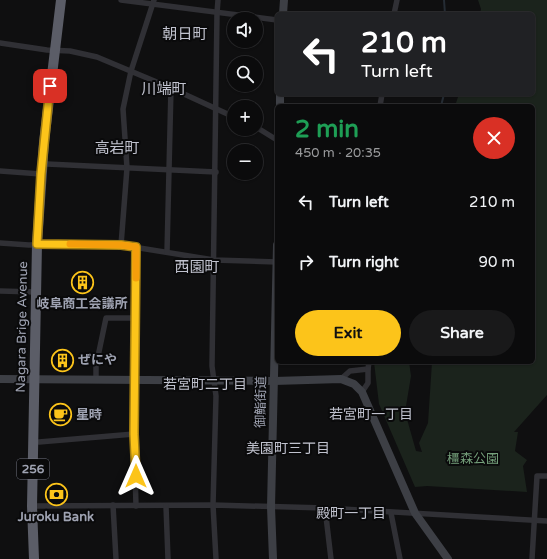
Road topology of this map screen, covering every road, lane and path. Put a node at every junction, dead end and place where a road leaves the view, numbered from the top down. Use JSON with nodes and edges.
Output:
{"nodes":[{"id":1,"x":61,"y":0,"type":"edge"},
{"id":2,"x":66,"y":0,"type":"edge"},
{"id":3,"x":121,"y":0,"type":"edge"},
{"id":4,"x":218,"y":0,"type":"edge"},
{"id":5,"x":284,"y":0,"type":"edge"},
{"id":6,"x":396,"y":0,"type":"edge"},
{"id":7,"x":153,"y":2,"type":"edge"},
{"id":8,"x":283,"y":12,"type":"edge"},
{"id":9,"x":394,"y":12,"type":"edge"},
{"id":10,"x":217,"y":13,"type":"junction"},
{"id":11,"x":275,"y":20,"type":"edge"},
{"id":12,"x":0,"y":43,"type":"edge"},
{"id":13,"x":57,"y":51,"type":"junction"},
{"id":14,"x":132,"y":71,"type":"junction"},
{"id":15,"x":171,"y":88,"type":"junction"},
{"id":16,"x":215,"y":109,"type":"junction"},
{"id":17,"x":227,"y":113,"type":"edge"},
{"id":18,"x":263,"y":131,"type":"edge"},
{"id":19,"x":275,"y":139,"type":"edge"},
{"id":20,"x":47,"y":164,"type":"junction"},
{"id":21,"x":127,"y":168,"type":"junction"},
{"id":22,"x":170,"y":170,"type":"junction"},
{"id":23,"x":0,"y":171,"type":"edge"},
{"id":24,"x":216,"y":172,"type":"junction"},
{"id":25,"x":41,"y":174,"type":"junction"},
{"id":26,"x":0,"y":243,"type":"edge"},
{"id":27,"x":40,"y":244,"type":"junction"},
{"id":28,"x":121,"y":245,"type":"junction"},
{"id":29,"x":136,"y":247,"type":"junction"},
{"id":30,"x":167,"y":252,"type":"junction"},
{"id":31,"x":214,"y":260,"type":"junction"},
{"id":32,"x":275,"y":262,"type":"edge"},
{"id":33,"x":0,"y":291,"type":"edge"},
{"id":34,"x":36,"y":292,"type":"junction"},
{"id":35,"x":136,"y":318,"type":"junction"},
{"id":36,"x":275,"y":341,"type":"edge"},
{"id":37,"x":369,"y":364,"type":"edge"},
{"id":38,"x":368,"y":368,"type":"junction"},
{"id":39,"x":0,"y":379,"type":"edge"},
{"id":40,"x":341,"y":379,"type":"junction"},
{"id":41,"x":37,"y":380,"type":"junction"},
{"id":42,"x":96,"y":380,"type":"junction"},
{"id":43,"x":136,"y":380,"type":"junction"},
{"id":44,"x":214,"y":380,"type":"junction"},
{"id":45,"x":274,"y":381,"type":"junction"},
{"id":46,"x":362,"y":392,"type":"junction"},
{"id":47,"x":134,"y":434,"type":"junction"},
{"id":48,"x":39,"y":442,"type":"junction"},
{"id":49,"x":547,"y":476,"type":"edge"},
{"id":50,"x":113,"y":505,"type":"junction"},
{"id":51,"x":213,"y":505,"type":"junction"},
{"id":52,"x":35,"y":506,"type":"junction"},
{"id":53,"x":136,"y":506,"type":"junction"},
{"id":54,"x":166,"y":506,"type":"junction"},
{"id":55,"x":271,"y":507,"type":"junction"},
{"id":56,"x":325,"y":508,"type":"junction"},
{"id":57,"x":391,"y":512,"type":"junction"},
{"id":58,"x":414,"y":513,"type":"junction"},
{"id":59,"x":535,"y":520,"type":"junction"},
{"id":60,"x":547,"y":520,"type":"edge"},
{"id":61,"x":34,"y":559,"type":"edge"},
{"id":62,"x":40,"y":559,"type":"edge"},
{"id":63,"x":116,"y":559,"type":"edge"},
{"id":64,"x":168,"y":559,"type":"edge"},
{"id":65,"x":216,"y":559,"type":"edge"},
{"id":66,"x":273,"y":559,"type":"edge"},
{"id":67,"x":331,"y":559,"type":"edge"},
{"id":68,"x":400,"y":559,"type":"edge"},
{"id":69,"x":448,"y":559,"type":"edge"},
{"id":70,"x":532,"y":559,"type":"edge"}],
"edges":[{"from":1,"to":13,"type":"highway","name":"Nagara Brige Avenue","number":"256"},
{"from":2,"to":13,"type":"highway","name":"Nagara Brige Avenue","number":"256"},
{"from":3,"to":7,"type":"street"},
{"from":4,"to":10,"type":"street"},
{"from":5,"to":8,"type":"street"},
{"from":6,"to":9,"type":"street"},
{"from":7,"to":10,"type":"street"},
{"from":7,"to":14,"type":"street"},
{"from":10,"to":11,"type":"street"},
{"from":10,"to":16,"type":"street"},
{"from":12,"to":13,"type":"street"},
{"from":13,"to":14,"type":"street"},
{"from":13,"to":20,"type":"highway","name":"Nagara Brige Avenue","number":"256"},
{"from":13,"to":25,"type":"highway","name":"Nagara Brige Avenue","number":"256"},
{"from":14,"to":15,"type":"street"},
{"from":14,"to":21,"type":"street"},
{"from":15,"to":16,"type":"street"},
{"from":15,"to":22,"type":"street"},
{"from":16,"to":17,"type":"street"},
{"from":16,"to":24,"type":"street"},
{"from":18,"to":19,"type":"street"},
{"from":20,"to":21,"type":"street"},
{"from":20,"to":27,"type":"highway","name":"Nagara Brige Avenue","number":"256"},
{"from":21,"to":22,"type":"street"},
{"from":21,"to":28,"type":"street"},
{"from":22,"to":24,"type":"street"},
{"from":22,"to":30,"type":"street"},
{"from":23,"to":25,"type":"street"},
{"from":24,"to":31,"type":"street"},
{"from":25,"to":27,"type":"highway","name":"Nagara Brige Avenue","number":"256"},
{"from":26,"to":27,"type":"street"},
{"from":27,"to":28,"type":"street"},
{"from":27,"to":34,"type":"highway","name":"Nagara Brige Avenue","number":"256"},
{"from":27,"to":41,"type":"highway","name":"Nagara Brige Avenue","number":"256"},
{"from":28,"to":29,"type":"street"},
{"from":29,"to":30,"type":"street"},
{"from":29,"to":35,"type":"street"},
{"from":30,"to":31,"type":"street"},
{"from":31,"to":32,"type":"street"},
{"from":31,"to":44,"type":"street"},
{"from":33,"to":34,"type":"street"},
{"from":34,"to":41,"type":"highway","name":"Nagara Brige Avenue","number":"256"},
{"from":35,"to":42,"type":"street"},
{"from":35,"to":43,"type":"street"},
{"from":36,"to":45,"type":"street","name":"御鮨街道"},
{"from":37,"to":38,"type":"street"},
{"from":38,"to":40,"type":"street"},
{"from":38,"to":46,"type":"street"},
{"from":39,"to":41,"type":"street"},
{"from":40,"to":45,"type":"street"},
{"from":40,"to":46,"type":"street"},
{"from":41,"to":42,"type":"street"},
{"from":41,"to":48,"type":"highway","name":"Nagara Brige Avenue","number":"256"},
{"from":41,"to":52,"type":"highway","name":"Nagara Brige Avenue","number":"256"},
{"from":42,"to":43,"type":"street"},
{"from":43,"to":44,"type":"street"},
{"from":43,"to":47,"type":"street"},
{"from":44,"to":45,"type":"street"},
{"from":44,"to":51,"type":"street"},
{"from":45,"to":55,"type":"street","name":"御鮨街道"},
{"from":46,"to":58,"type":"street"},
{"from":47,"to":48,"type":"street"},
{"from":47,"to":53,"type":"street"},
{"from":48,"to":52,"type":"highway","name":"Nagara Brige Avenue","number":"256"},
{"from":49,"to":59,"type":"street"},
{"from":50,"to":52,"type":"street"},
{"from":50,"to":53,"type":"street"},
{"from":50,"to":63,"type":"street"},
{"from":51,"to":54,"type":"street"},
{"from":51,"to":55,"type":"street"},
{"from":51,"to":65,"type":"street"},
{"from":52,"to":61,"type":"highway","name":"Nagara Brige Avenue","number":"256"},
{"from":52,"to":62,"type":"highway","name":"Nagara Brige Avenue","number":"256"},
{"from":53,"to":54,"type":"street"},
{"from":54,"to":64,"type":"street"},
{"from":55,"to":56,"type":"street"},
{"from":55,"to":66,"type":"street","name":"御鮨街道"},
{"from":56,"to":57,"type":"street"},
{"from":56,"to":67,"type":"street"},
{"from":57,"to":58,"type":"street"},
{"from":57,"to":68,"type":"street"},
{"from":58,"to":59,"type":"street"},
{"from":58,"to":69,"type":"street"},
{"from":59,"to":60,"type":"street"},
{"from":59,"to":70,"type":"street"}]}
